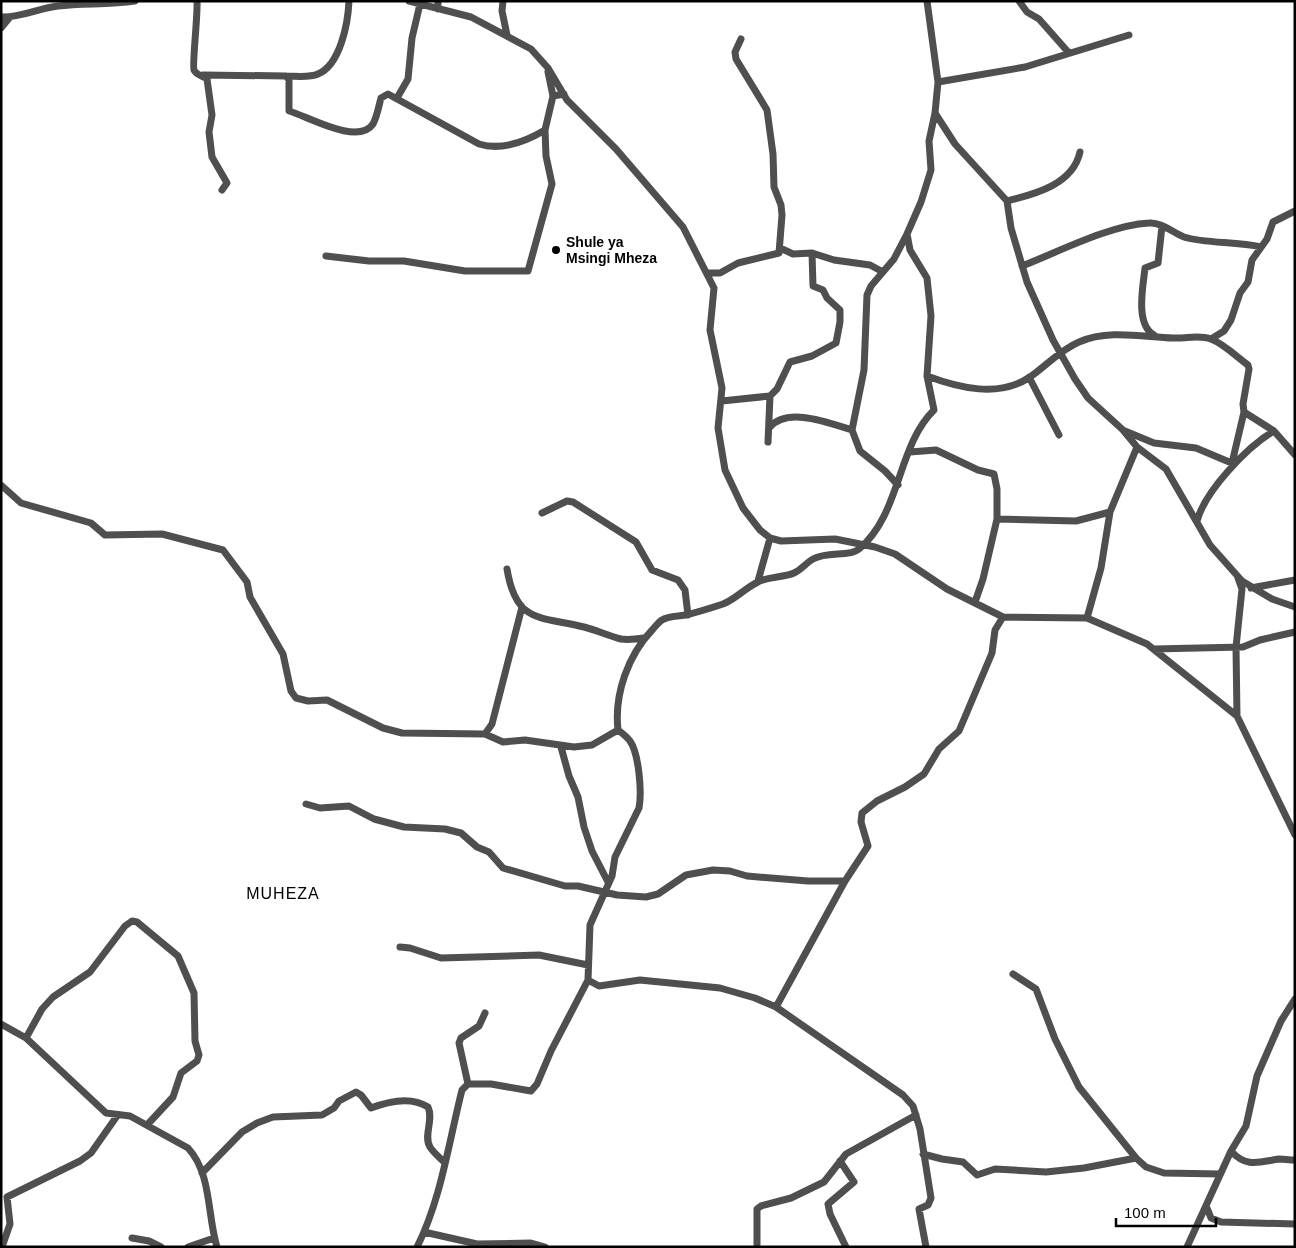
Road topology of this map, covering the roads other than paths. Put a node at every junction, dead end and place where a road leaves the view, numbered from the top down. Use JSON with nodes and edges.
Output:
{"nodes":[{"id":1,"x":135,"y":1,"type":"edge"},
{"id":2,"x":197,"y":1,"type":"edge"},
{"id":3,"x":349,"y":1,"type":"edge"},
{"id":4,"x":409,"y":1,"type":"edge"},
{"id":5,"x":503,"y":1,"type":"edge"},
{"id":6,"x":927,"y":1,"type":"edge"},
{"id":7,"x":1018,"y":1,"type":"edge"},
{"id":8,"x":420,"y":4,"type":"junction"},
{"id":9,"x":438,"y":5,"type":"edge"},
{"id":10,"x":1,"y":17,"type":"edge"},
{"id":11,"x":10,"y":17,"type":"junction"},
{"id":12,"x":1,"y":28,"type":"edge"},
{"id":13,"x":1129,"y":34,"type":"dead end"},
{"id":14,"x":507,"y":35,"type":"junction"},
{"id":15,"x":740,"y":39,"type":"dead end"},
{"id":16,"x":1069,"y":53,"type":"junction"},
{"id":17,"x":548,"y":68,"type":"junction"},
{"id":18,"x":203,"y":75,"type":"junction"},
{"id":19,"x":286,"y":76,"type":"junction"},
{"id":20,"x":938,"y":82,"type":"junction"},
{"id":21,"x":564,"y":94,"type":"junction"},
{"id":22,"x":553,"y":96,"type":"junction"},
{"id":23,"x":397,"y":98,"type":"junction"},
{"id":24,"x":935,"y":113,"type":"junction"},
{"id":25,"x":545,"y":130,"type":"junction"},
{"id":26,"x":1080,"y":152,"type":"dead end"},
{"id":27,"x":222,"y":190,"type":"dead end"},
{"id":28,"x":1007,"y":202,"type":"junction"},
{"id":29,"x":1295,"y":212,"type":"edge"},
{"id":30,"x":1162,"y":226,"type":"junction"},
{"id":31,"x":907,"y":234,"type":"junction"},
{"id":32,"x":900,"y":245,"type":"junction"},
{"id":33,"x":1261,"y":247,"type":"junction"},
{"id":34,"x":780,"y":248,"type":"junction"},
{"id":35,"x":910,"y":250,"type":"junction"},
{"id":36,"x":812,"y":253,"type":"junction"},
{"id":37,"x":326,"y":256,"type":"dead end"},
{"id":38,"x":1022,"y":266,"type":"junction"},
{"id":39,"x":708,"y":272,"type":"junction"},
{"id":40,"x":883,"y":272,"type":"junction"},
{"id":41,"x":1156,"y":336,"type":"junction"},
{"id":42,"x":1211,"y":339,"type":"junction"},
{"id":43,"x":1061,"y":353,"type":"junction"},
{"id":44,"x":928,"y":376,"type":"junction"},
{"id":45,"x":1029,"y":377,"type":"junction"},
{"id":46,"x":770,"y":396,"type":"junction"},
{"id":47,"x":722,"y":401,"type":"junction"},
{"id":48,"x":1244,"y":412,"type":"junction"},
{"id":49,"x":769,"y":428,"type":"junction"},
{"id":50,"x":852,"y":430,"type":"junction"},
{"id":51,"x":1123,"y":430,"type":"junction"},
{"id":52,"x":1274,"y":431,"type":"junction"},
{"id":53,"x":1059,"y":435,"type":"dead end"},
{"id":54,"x":768,"y":442,"type":"dead end"},
{"id":55,"x":1137,"y":447,"type":"junction"},
{"id":56,"x":910,"y":452,"type":"junction"},
{"id":57,"x":1295,"y":455,"type":"edge"},
{"id":58,"x":1234,"y":464,"type":"junction"},
{"id":59,"x":898,"y":485,"type":"junction"},
{"id":60,"x":1,"y":486,"type":"edge"},
{"id":61,"x":1110,"y":512,"type":"junction"},
{"id":62,"x":542,"y":513,"type":"dead end"},
{"id":63,"x":997,"y":519,"type":"junction"},
{"id":64,"x":1197,"y":521,"type":"junction"},
{"id":65,"x":770,"y":538,"type":"junction"},
{"id":66,"x":863,"y":546,"type":"junction"},
{"id":67,"x":507,"y":569,"type":"dead end"},
{"id":68,"x":1236,"y":574,"type":"junction"},
{"id":69,"x":1295,"y":580,"type":"edge"},
{"id":70,"x":758,"y":581,"type":"junction"},
{"id":71,"x":1253,"y":588,"type":"junction"},
{"id":72,"x":1242,"y":598,"type":"junction"},
{"id":73,"x":975,"y":602,"type":"junction"},
{"id":74,"x":522,"y":607,"type":"junction"},
{"id":75,"x":1295,"y":607,"type":"edge"},
{"id":76,"x":688,"y":615,"type":"junction"},
{"id":77,"x":1004,"y":617,"type":"junction"},
{"id":78,"x":1087,"y":618,"type":"junction"},
{"id":79,"x":1295,"y":632,"type":"edge"},
{"id":80,"x":644,"y":638,"type":"junction"},
{"id":81,"x":1236,"y":647,"type":"junction"},
{"id":82,"x":1154,"y":649,"type":"junction"},
{"id":83,"x":1237,"y":716,"type":"junction"},
{"id":84,"x":618,"y":730,"type":"junction"},
{"id":85,"x":485,"y":734,"type":"junction"},
{"id":86,"x":561,"y":747,"type":"junction"},
{"id":87,"x":306,"y":804,"type":"dead end"},
{"id":88,"x":1295,"y":836,"type":"edge"},
{"id":89,"x":845,"y":881,"type":"junction"},
{"id":90,"x":608,"y":882,"type":"junction"},
{"id":91,"x":603,"y":892,"type":"junction"},
{"id":92,"x":400,"y":947,"type":"dead end"},
{"id":93,"x":588,"y":965,"type":"junction"},
{"id":94,"x":1013,"y":974,"type":"dead end"},
{"id":95,"x":588,"y":980,"type":"junction"},
{"id":96,"x":1295,"y":999,"type":"edge"},
{"id":97,"x":776,"y":1007,"type":"junction"},
{"id":98,"x":485,"y":1013,"type":"dead end"},
{"id":99,"x":1,"y":1024,"type":"edge"},
{"id":100,"x":26,"y":1038,"type":"junction"},
{"id":101,"x":468,"y":1084,"type":"junction"},
{"id":102,"x":916,"y":1115,"type":"junction"},
{"id":103,"x":117,"y":1116,"type":"junction"},
{"id":104,"x":148,"y":1124,"type":"junction"},
{"id":105,"x":1231,"y":1151,"type":"junction"},
{"id":106,"x":924,"y":1154,"type":"junction"},
{"id":107,"x":1136,"y":1158,"type":"junction"},
{"id":108,"x":1295,"y":1160,"type":"edge"},
{"id":109,"x":840,"y":1161,"type":"junction"},
{"id":110,"x":444,"y":1162,"type":"junction"},
{"id":111,"x":202,"y":1172,"type":"junction"},
{"id":112,"x":1220,"y":1174,"type":"junction"},
{"id":113,"x":1207,"y":1208,"type":"junction"},
{"id":114,"x":1295,"y":1224,"type":"edge"},
{"id":115,"x":424,"y":1232,"type":"junction"},
{"id":116,"x":132,"y":1238,"type":"dead end"},
{"id":117,"x":214,"y":1238,"type":"junction"},
{"id":118,"x":756,"y":1246,"type":"edge"},
{"id":119,"x":2,"y":1247,"type":"edge"},
{"id":120,"x":161,"y":1247,"type":"edge"},
{"id":121,"x":188,"y":1247,"type":"edge"},
{"id":122,"x":217,"y":1247,"type":"edge"},
{"id":123,"x":417,"y":1247,"type":"edge"},
{"id":124,"x":545,"y":1247,"type":"edge"},
{"id":125,"x":846,"y":1247,"type":"edge"},
{"id":126,"x":926,"y":1247,"type":"edge"},
{"id":127,"x":1187,"y":1247,"type":"edge"}],
"edges":[{"from":1,"to":11,"type":"street"},
{"from":2,"to":18,"type":"street"},
{"from":3,"to":19,"type":"street"},
{"from":4,"to":8,"type":"street"},
{"from":5,"to":14,"type":"street"},
{"from":6,"to":20,"type":"street"},
{"from":7,"to":16,"type":"street"},
{"from":8,"to":9,"type":"street"},
{"from":8,"to":23,"type":"street"},
{"from":9,"to":14,"type":"street"},
{"from":10,"to":11,"type":"street"},
{"from":11,"to":12,"type":"street"},
{"from":13,"to":16,"type":"street"},
{"from":14,"to":17,"type":"street"},
{"from":15,"to":34,"type":"street"},
{"from":16,"to":20,"type":"street"},
{"from":17,"to":21,"type":"street"},
{"from":17,"to":22,"type":"street"},
{"from":18,"to":19,"type":"street"},
{"from":18,"to":27,"type":"street"},
{"from":19,"to":23,"type":"street"},
{"from":20,"to":24,"type":"street"},
{"from":21,"to":22,"type":"street"},
{"from":21,"to":39,"type":"street"},
{"from":22,"to":25,"type":"street"},
{"from":23,"to":25,"type":"street"},
{"from":24,"to":28,"type":"street"},
{"from":24,"to":31,"type":"street"},
{"from":25,"to":37,"type":"street"},
{"from":26,"to":28,"type":"street"},
{"from":28,"to":38,"type":"street"},
{"from":29,"to":33,"type":"street"},
{"from":30,"to":33,"type":"street"},
{"from":30,"to":38,"type":"street"},
{"from":30,"to":41,"type":"street"},
{"from":31,"to":32,"type":"street"},
{"from":31,"to":35,"type":"street"},
{"from":32,"to":35,"type":"street"},
{"from":32,"to":40,"type":"street"},
{"from":33,"to":42,"type":"street"},
{"from":34,"to":36,"type":"street"},
{"from":34,"to":39,"type":"street"},
{"from":35,"to":44,"type":"street"},
{"from":36,"to":40,"type":"street"},
{"from":36,"to":46,"type":"street"},
{"from":38,"to":43,"type":"street"},
{"from":39,"to":47,"type":"street"},
{"from":40,"to":50,"type":"street"},
{"from":41,"to":42,"type":"street"},
{"from":41,"to":43,"type":"street"},
{"from":42,"to":48,"type":"street"},
{"from":43,"to":45,"type":"street"},
{"from":43,"to":51,"type":"street"},
{"from":44,"to":45,"type":"street"},
{"from":44,"to":56,"type":"street"},
{"from":45,"to":53,"type":"street"},
{"from":46,"to":47,"type":"street"},
{"from":46,"to":49,"type":"street"},
{"from":47,"to":65,"type":"street"},
{"from":48,"to":52,"type":"street"},
{"from":48,"to":58,"type":"street"},
{"from":49,"to":50,"type":"street"},
{"from":49,"to":54,"type":"street"},
{"from":50,"to":59,"type":"street"},
{"from":51,"to":55,"type":"street"},
{"from":51,"to":58,"type":"street"},
{"from":52,"to":57,"type":"street"},
{"from":52,"to":58,"type":"street"},
{"from":55,"to":61,"type":"street"},
{"from":55,"to":64,"type":"street"},
{"from":56,"to":59,"type":"street"},
{"from":56,"to":63,"type":"street"},
{"from":58,"to":64,"type":"street"},
{"from":59,"to":66,"type":"street"},
{"from":60,"to":85,"type":"street"},
{"from":61,"to":63,"type":"street"},
{"from":61,"to":78,"type":"street"},
{"from":62,"to":76,"type":"street"},
{"from":63,"to":73,"type":"street"},
{"from":64,"to":68,"type":"street"},
{"from":65,"to":66,"type":"street"},
{"from":65,"to":70,"type":"street"},
{"from":66,"to":70,"type":"street"},
{"from":66,"to":73,"type":"street"},
{"from":67,"to":74,"type":"street"},
{"from":68,"to":71,"type":"street"},
{"from":68,"to":72,"type":"street"},
{"from":69,"to":71,"type":"street"},
{"from":70,"to":76,"type":"street"},
{"from":71,"to":72,"type":"street"},
{"from":71,"to":75,"type":"street"},
{"from":72,"to":81,"type":"street"},
{"from":73,"to":77,"type":"street"},
{"from":74,"to":80,"type":"street"},
{"from":74,"to":85,"type":"street"},
{"from":76,"to":80,"type":"street"},
{"from":77,"to":78,"type":"street"},
{"from":77,"to":89,"type":"street"},
{"from":78,"to":82,"type":"street"},
{"from":79,"to":81,"type":"street"},
{"from":80,"to":84,"type":"street"},
{"from":81,"to":82,"type":"street"},
{"from":81,"to":83,"type":"street"},
{"from":82,"to":83,"type":"street"},
{"from":83,"to":88,"type":"street"},
{"from":84,"to":86,"type":"street"},
{"from":84,"to":90,"type":"street"},
{"from":85,"to":86,"type":"street"},
{"from":86,"to":90,"type":"street"},
{"from":87,"to":91,"type":"street"},
{"from":89,"to":91,"type":"street"},
{"from":89,"to":97,"type":"street"},
{"from":90,"to":91,"type":"street"},
{"from":91,"to":93,"type":"street"},
{"from":92,"to":93,"type":"street"},
{"from":93,"to":95,"type":"street"},
{"from":94,"to":107,"type":"street"},
{"from":95,"to":97,"type":"street"},
{"from":95,"to":101,"type":"street"},
{"from":96,"to":105,"type":"street"},
{"from":97,"to":102,"type":"street"},
{"from":98,"to":101,"type":"street"},
{"from":99,"to":100,"type":"street"},
{"from":100,"to":103,"type":"street"},
{"from":100,"to":104,"type":"street"},
{"from":101,"to":110,"type":"street"},
{"from":102,"to":106,"type":"street"},
{"from":102,"to":109,"type":"street"},
{"from":103,"to":104,"type":"street"},
{"from":103,"to":119,"type":"street"},
{"from":104,"to":111,"type":"street"},
{"from":105,"to":108,"type":"street"},
{"from":105,"to":112,"type":"street"},
{"from":106,"to":107,"type":"street"},
{"from":106,"to":126,"type":"street"},
{"from":107,"to":112,"type":"street"},
{"from":109,"to":118,"type":"street"},
{"from":109,"to":125,"type":"street"},
{"from":110,"to":111,"type":"street"},
{"from":110,"to":115,"type":"street"},
{"from":111,"to":117,"type":"street"},
{"from":112,"to":113,"type":"street"},
{"from":113,"to":114,"type":"street"},
{"from":113,"to":127,"type":"street"},
{"from":115,"to":123,"type":"street"},
{"from":115,"to":124,"type":"street"},
{"from":116,"to":120,"type":"street"},
{"from":117,"to":121,"type":"street"},
{"from":117,"to":122,"type":"street"}]}
